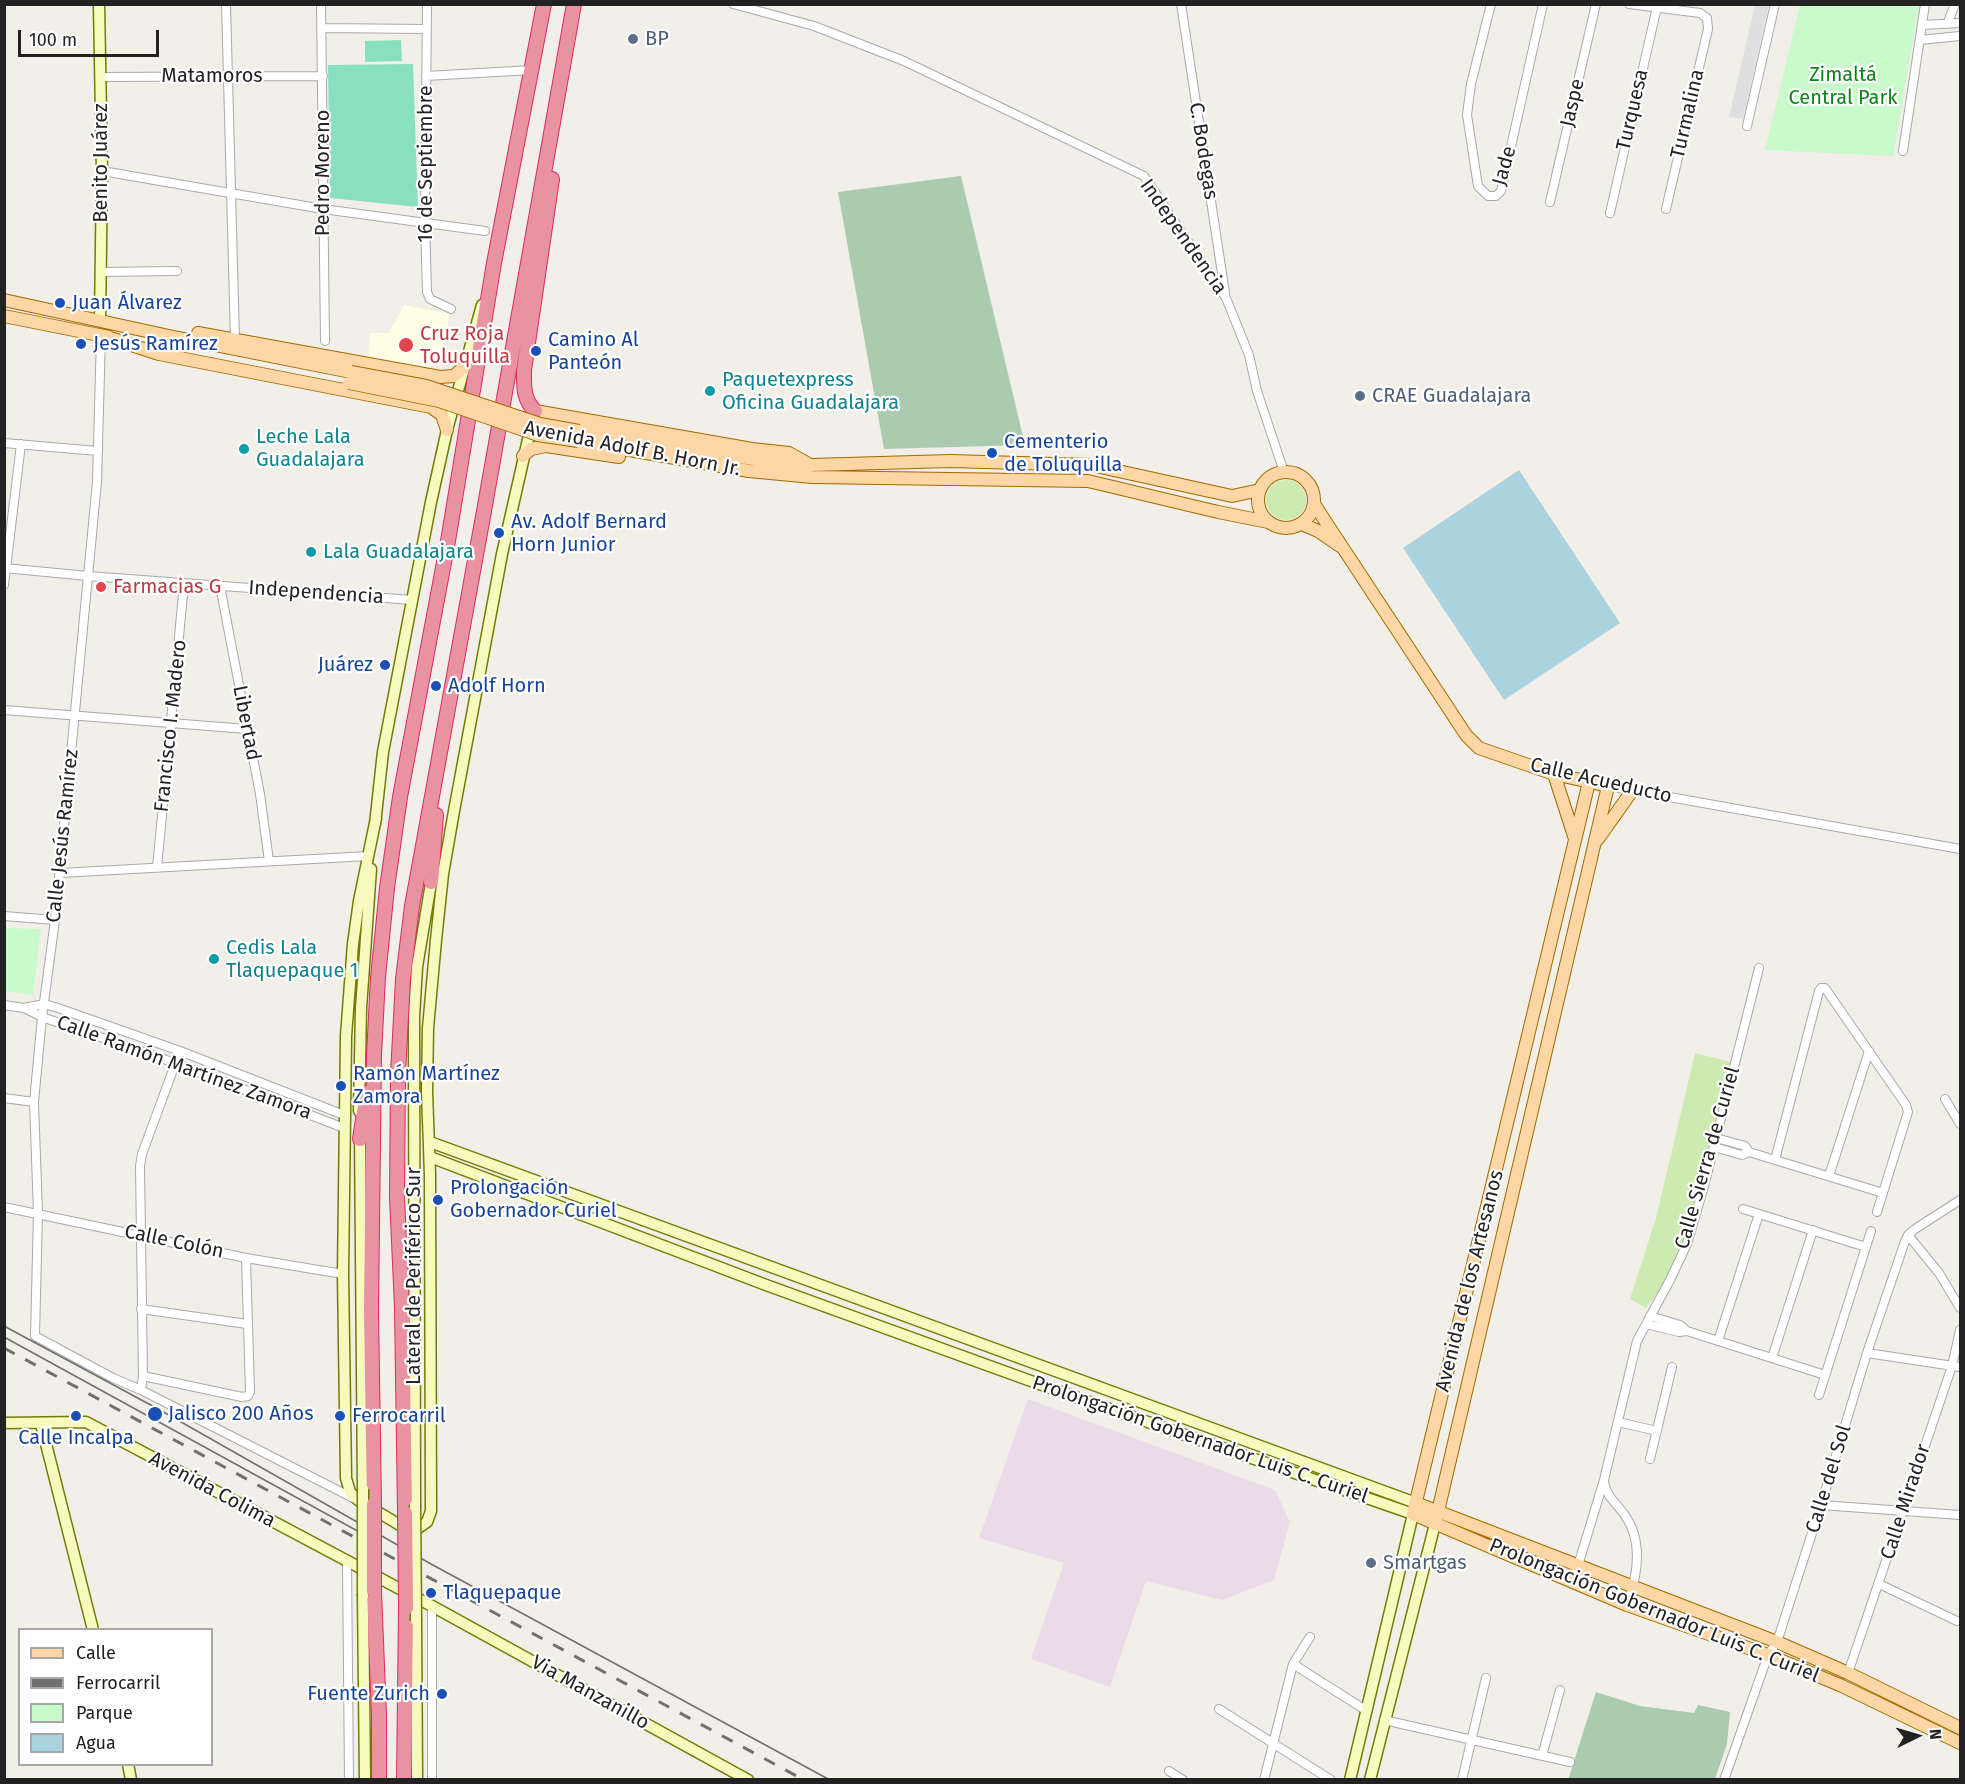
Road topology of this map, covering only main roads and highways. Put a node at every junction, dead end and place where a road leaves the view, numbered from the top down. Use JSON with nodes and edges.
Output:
{"nodes":[{"id":1,"x":544,"y":4,"type":"edge"},
{"id":2,"x":574,"y":4,"type":"edge"},
{"id":3,"x":555,"y":112,"type":"junction"},
{"id":4,"x":4,"y":300,"type":"edge"},
{"id":5,"x":4,"y":316,"type":"edge"},
{"id":6,"x":132,"y":328,"type":"junction"},
{"id":7,"x":102,"y":336,"type":"junction"},
{"id":8,"x":368,"y":364,"type":"junction"},
{"id":9,"x":463,"y":368,"type":"road end"},
{"id":10,"x":411,"y":372,"type":"junction"},
{"id":11,"x":350,"y":377,"type":"junction"},
{"id":12,"x":362,"y":393,"type":"junction"},
{"id":13,"x":407,"y":402,"type":"junction"},
{"id":14,"x":535,"y":411,"type":"joint"},
{"id":15,"x":560,"y":417,"type":"junction"},
{"id":16,"x":447,"y":430,"type":"road end"},
{"id":17,"x":555,"y":447,"type":"junction"},
{"id":18,"x":523,"y":456,"type":"road end"},
{"id":19,"x":812,"y":471,"type":"junction"},
{"id":20,"x":1260,"y":490,"type":"junction"},
{"id":21,"x":1314,"y":504,"type":"junction"},
{"id":22,"x":1268,"y":522,"type":"junction"},
{"id":23,"x":1302,"y":524,"type":"junction"},
{"id":24,"x":1344,"y":549,"type":"junction"},
{"id":25,"x":444,"y":732,"type":"junction"},
{"id":26,"x":1554,"y":774,"type":"junction"},
{"id":27,"x":1590,"y":782,"type":"junction"},
{"id":28,"x":1608,"y":786,"type":"joint"},
{"id":29,"x":1632,"y":791,"type":"road end"},
{"id":30,"x":1575,"y":839,"type":"junction"},
{"id":31,"x":1594,"y":845,"type":"junction"},
{"id":32,"x":430,"y":882,"type":"road end"},
{"id":33,"x":1544,"y":975,"type":"junction"},
{"id":34,"x":1562,"y":981,"type":"junction"},
{"id":35,"x":374,"y":1055,"type":"junction"},
{"id":36,"x":1517,"y":1088,"type":"junction"},
{"id":37,"x":1537,"y":1092,"type":"junction"},
{"id":38,"x":360,"y":1139,"type":"road end"},
{"id":39,"x":1415,"y":1509,"type":"joint"},
{"id":40,"x":1437,"y":1518,"type":"junction"},
{"id":41,"x":1960,"y":1728,"type":"edge"},
{"id":42,"x":1960,"y":1743,"type":"edge"},
{"id":43,"x":379,"y":1779,"type":"edge"},
{"id":44,"x":404,"y":1779,"type":"edge"}],
"edges":[{"from":1,"to":35,"type":"highway"},
{"from":2,"to":3,"type":"highway"},
{"from":3,"to":14,"type":"highway"},
{"from":3,"to":25,"type":"highway"},
{"from":4,"to":6,"type":"main road","name":"Avenida Adolf B. Horn Jr."},
{"from":5,"to":7,"type":"main road","name":"Avenida Adolf B. Horn Jr."},
{"from":6,"to":8,"type":"main road"},
{"from":6,"to":11,"type":"main road","name":"Avenida Adolf B. Horn Jr."},
{"from":7,"to":11,"type":"main road","name":"Avenida Adolf B. Horn Jr."},
{"from":7,"to":12,"type":"main road"},
{"from":8,"to":10,"type":"main road"},
{"from":8,"to":12,"type":"main road"},
{"from":9,"to":10,"type":"main road"},
{"from":10,"to":13,"type":"main road"},
{"from":11,"to":19,"type":"main road","name":"Avenida Adolf B. Horn Jr.","bridge":true},
{"from":12,"to":13,"type":"main road"},
{"from":13,"to":16,"type":"main road"},
{"from":14,"to":15,"type":"main road"},
{"from":15,"to":17,"type":"main road"},
{"from":15,"to":19,"type":"main road"},
{"from":17,"to":18,"type":"main road"},
{"from":17,"to":19,"type":"main road"},
{"from":19,"to":20,"type":"main road","name":"Avenida Adolf B. Horn Jr."},
{"from":19,"to":22,"type":"main road","name":"Avenida Adolf B. Horn Jr."},
{"from":20,"to":21,"type":"main road"},
{"from":20,"to":22,"type":"main road"},
{"from":21,"to":23,"type":"main road"},
{"from":21,"to":24,"type":"main road","name":"Calle Acueducto"},
{"from":22,"to":23,"type":"main road"},
{"from":23,"to":24,"type":"main road","name":"Calle Acueducto"},
{"from":24,"to":26,"type":"main road","name":"Calle Acueducto"},
{"from":25,"to":32,"type":"highway"},
{"from":25,"to":44,"type":"highway","bridge":true},
{"from":26,"to":27,"type":"main road","name":"Calle Acueducto"},
{"from":26,"to":30,"type":"main road"},
{"from":27,"to":28,"type":"main road","name":"Calle Acueducto"},
{"from":27,"to":30,"type":"main road","name":"Avenida de los Artesanos"},
{"from":28,"to":31,"type":"main road","name":"Avenida de los Artesanos"},
{"from":29,"to":31,"type":"main road"},
{"from":30,"to":33,"type":"main road","name":"Avenida de los Artesanos"},
{"from":31,"to":34,"type":"main road","name":"Avenida de los Artesanos"},
{"from":33,"to":34,"type":"main road"},
{"from":33,"to":36,"type":"main road","name":"Avenida de los Artesanos"},
{"from":34,"to":37,"type":"main road","name":"Avenida de los Artesanos"},
{"from":35,"to":38,"type":"highway"},
{"from":35,"to":43,"type":"highway","bridge":true},
{"from":36,"to":37,"type":"main road"},
{"from":36,"to":39,"type":"main road","name":"Avenida de los Artesanos"},
{"from":37,"to":40,"type":"main road","name":"Avenida de los Artesanos"},
{"from":39,"to":40,"type":"main road","name":"Prolongación Gobernador Luis C. Curiel"},
{"from":40,"to":41,"type":"main road","name":"Prolongación Gobernador Luis C. Curiel"},
{"from":40,"to":42,"type":"main road","name":"Prolongación Gobernador Luis C. Curiel"}]}
